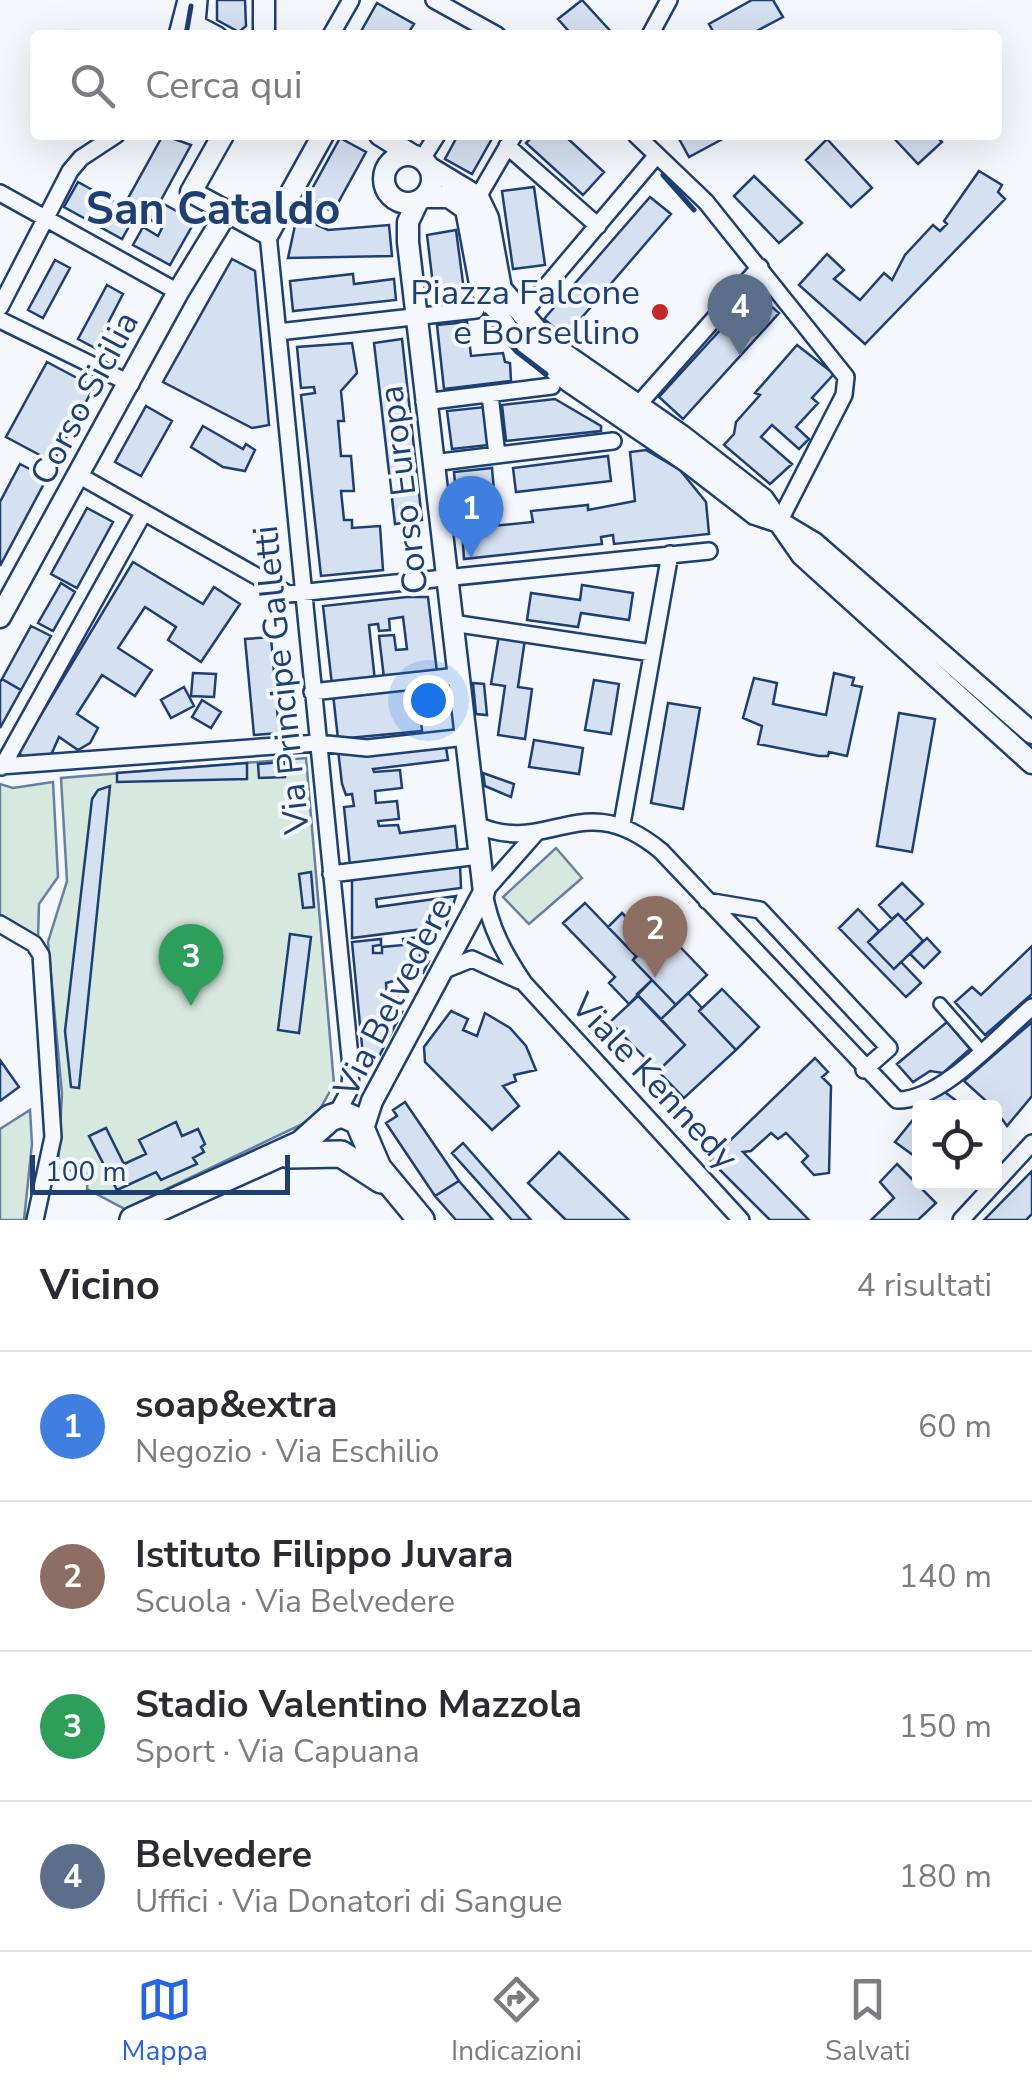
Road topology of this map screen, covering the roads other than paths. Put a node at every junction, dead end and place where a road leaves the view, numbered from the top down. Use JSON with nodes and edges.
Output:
{"nodes":[{"id":1,"x":186,"y":0,"type":"edge"},
{"id":2,"x":200,"y":0,"type":"edge"},
{"id":3,"x":264,"y":0,"type":"edge"},
{"id":4,"x":351,"y":0,"type":"edge"},
{"id":5,"x":434,"y":0,"type":"edge"},
{"id":6,"x":669,"y":0,"type":"edge"},
{"id":7,"x":178,"y":30,"type":"edge"},
{"id":8,"x":197,"y":30,"type":"edge"},
{"id":9,"x":264,"y":30,"type":"edge"},
{"id":10,"x":333,"y":30,"type":"edge"},
{"id":11,"x":488,"y":30,"type":"edge"},
{"id":12,"x":653,"y":30,"type":"edge"},
{"id":13,"x":106,"y":140,"type":"edge"},
{"id":14,"x":220,"y":140,"type":"edge"},
{"id":15,"x":320,"y":140,"type":"edge"},
{"id":16,"x":384,"y":140,"type":"edge"},
{"id":17,"x":388,"y":140,"type":"edge"},
{"id":18,"x":434,"y":140,"type":"edge"},
{"id":19,"x":641,"y":140,"type":"edge"},
{"id":20,"x":510,"y":141,"type":"edge"},
{"id":21,"x":657,"y":155,"type":"junction"},
{"id":22,"x":421,"y":161,"type":"junction"},
{"id":23,"x":389,"y":164,"type":"junction"},
{"id":24,"x":0,"y":193,"type":"edge"},
{"id":25,"x":478,"y":196,"type":"junction"},
{"id":26,"x":421,"y":199,"type":"junction"},
{"id":27,"x":227,"y":212,"type":"junction"},
{"id":28,"x":44,"y":217,"type":"junction"},
{"id":29,"x":598,"y":226,"type":"junction"},
{"id":30,"x":268,"y":234,"type":"junction"},
{"id":31,"x":760,"y":267,"type":"junction"},
{"id":32,"x":178,"y":292,"type":"junction"},
{"id":33,"x":0,"y":306,"type":"edge"},
{"id":34,"x":476,"y":310,"type":"dead end"},
{"id":35,"x":521,"y":316,"type":"junction"},
{"id":36,"x":416,"y":317,"type":"junction"},
{"id":37,"x":0,"y":320,"type":"edge"},
{"id":38,"x":278,"y":332,"type":"junction"},
{"id":39,"x":130,"y":384,"type":"junction"},
{"id":40,"x":552,"y":386,"type":"dead end"},
{"id":41,"x":490,"y":395,"type":"junction"},
{"id":42,"x":424,"y":402,"type":"junction"},
{"id":43,"x":637,"y":406,"type":"junction"},
{"id":44,"x":613,"y":441,"type":"dead end"},
{"id":45,"x":496,"y":455,"type":"junction"},
{"id":46,"x":432,"y":464,"type":"junction"},
{"id":47,"x":80,"y":476,"type":"junction"},
{"id":48,"x":144,"y":512,"type":"junction"},
{"id":49,"x":779,"y":522,"type":"junction"},
{"id":50,"x":709,"y":550,"type":"dead end"},
{"id":51,"x":670,"y":554,"type":"junction"},
{"id":52,"x":446,"y":578,"type":"junction"},
{"id":53,"x":302,"y":594,"type":"junction"},
{"id":54,"x":0,"y":617,"type":"edge"},
{"id":55,"x":452,"y":624,"type":"junction"},
{"id":56,"x":652,"y":653,"type":"junction"},
{"id":57,"x":458,"y":676,"type":"junction"},
{"id":58,"x":312,"y":692,"type":"junction"},
{"id":59,"x":1032,"y":734,"type":"edge"},
{"id":60,"x":466,"y":738,"type":"junction"},
{"id":61,"x":317,"y":742,"type":"junction"},
{"id":62,"x":1032,"y":762,"type":"edge"},
{"id":63,"x":1,"y":767,"type":"edge"},
{"id":64,"x":475,"y":824,"type":"junction"},
{"id":65,"x":622,"y":824,"type":"junction"},
{"id":66,"x":536,"y":833,"type":"junction"},
{"id":67,"x":479,"y":856,"type":"junction"},
{"id":68,"x":332,"y":874,"type":"junction"},
{"id":69,"x":484,"y":892,"type":"junction"},
{"id":70,"x":707,"y":901,"type":"junction"},
{"id":71,"x":0,"y":924,"type":"edge"},
{"id":72,"x":442,"y":972,"type":"junction"},
{"id":73,"x":524,"y":983,"type":"junction"},
{"id":74,"x":940,"y":1004,"type":"dead end"},
{"id":75,"x":1032,"y":1007,"type":"edge"},
{"id":76,"x":982,"y":1051,"type":"junction"},
{"id":77,"x":864,"y":1070,"type":"junction"},
{"id":78,"x":350,"y":1089,"type":"junction"},
{"id":79,"x":372,"y":1102,"type":"junction"},
{"id":80,"x":329,"y":1121,"type":"junction"},
{"id":81,"x":362,"y":1135,"type":"junction"},
{"id":82,"x":1032,"y":1143,"type":"edge"},
{"id":83,"x":338,"y":1154,"type":"junction"},
{"id":84,"x":269,"y":1159,"type":"junction"},
{"id":85,"x":401,"y":1195,"type":"junction"},
{"id":86,"x":35,"y":1220,"type":"edge"},
{"id":87,"x":133,"y":1220,"type":"edge"},
{"id":88,"x":421,"y":1220,"type":"edge"},
{"id":89,"x":741,"y":1220,"type":"edge"},
{"id":90,"x":961,"y":1220,"type":"edge"}],
"edges":[{"from":1,"to":7,"type":"street"},
{"from":2,"to":8,"type":"street"},
{"from":3,"to":9,"type":"street"},
{"from":4,"to":10,"type":"street"},
{"from":5,"to":11,"type":"street"},
{"from":6,"to":12,"type":"street"},
{"from":13,"to":28,"type":"street"},
{"from":14,"to":27,"type":"street"},
{"from":15,"to":30,"type":"street"},
{"from":16,"to":23,"type":"street"},
{"from":17,"to":22,"type":"street"},
{"from":18,"to":22,"type":"street"},
{"from":19,"to":21,"type":"street"},
{"from":20,"to":25,"type":"street"},
{"from":20,"to":29,"type":"street"},
{"from":21,"to":29,"type":"street"},
{"from":21,"to":31,"type":"street"},
{"from":22,"to":23,"type":"street"},
{"from":22,"to":25,"type":"street"},
{"from":22,"to":26,"type":"street"},
{"from":23,"to":26,"type":"street"},
{"from":24,"to":28,"type":"street"},
{"from":25,"to":35,"type":"street"},
{"from":26,"to":36,"type":"street","name":"Corso Europa"},
{"from":26,"to":49,"type":"street"},
{"from":27,"to":30,"type":"street"},
{"from":27,"to":32,"type":"street","name":"Corso Sicilia"},
{"from":28,"to":32,"type":"street"},
{"from":28,"to":33,"type":"street"},
{"from":29,"to":35,"type":"street"},
{"from":30,"to":38,"type":"street","name":"Via Principe Galletti"},
{"from":31,"to":43,"type":"street"},
{"from":31,"to":49,"type":"street"},
{"from":32,"to":39,"type":"street","name":"Corso Sicilia"},
{"from":34,"to":36,"type":"street"},
{"from":35,"to":43,"type":"street"},
{"from":36,"to":38,"type":"street"},
{"from":36,"to":42,"type":"street","name":"Corso Europa"},
{"from":37,"to":39,"type":"street"},
{"from":38,"to":53,"type":"street","name":"Via Principe Galletti"},
{"from":39,"to":47,"type":"street","name":"Corso Sicilia"},
{"from":40,"to":41,"type":"street"},
{"from":41,"to":42,"type":"street"},
{"from":41,"to":45,"type":"street"},
{"from":42,"to":46,"type":"street","name":"Corso Europa"},
{"from":43,"to":49,"type":"street"},
{"from":44,"to":45,"type":"street"},
{"from":45,"to":46,"type":"street"},
{"from":46,"to":52,"type":"street","name":"Corso Europa"},
{"from":47,"to":48,"type":"street"},
{"from":47,"to":54,"type":"street","name":"Corso Sicilia"},
{"from":48,"to":53,"type":"street"},
{"from":48,"to":63,"type":"street"},
{"from":49,"to":59,"type":"street"},
{"from":49,"to":62,"type":"street"},
{"from":50,"to":51,"type":"street"},
{"from":51,"to":52,"type":"street"},
{"from":51,"to":56,"type":"street"},
{"from":52,"to":53,"type":"street"},
{"from":52,"to":55,"type":"street","name":"Corso Europa"},
{"from":53,"to":58,"type":"street","name":"Via Principe Galletti"},
{"from":55,"to":56,"type":"street"},
{"from":55,"to":57,"type":"street","name":"Corso Europa"},
{"from":56,"to":65,"type":"street"},
{"from":57,"to":58,"type":"street"},
{"from":57,"to":60,"type":"street","name":"Corso Europa"},
{"from":58,"to":61,"type":"street","name":"Via Principe Galletti"},
{"from":60,"to":61,"type":"street"},
{"from":60,"to":64,"type":"street","name":"Corso Europa"},
{"from":61,"to":63,"type":"street"},
{"from":61,"to":68,"type":"street","name":"Via Principe Galletti"},
{"from":64,"to":66,"type":"street"},
{"from":64,"to":67,"type":"street","name":"Corso Europa"},
{"from":65,"to":66,"type":"street"},
{"from":65,"to":70,"type":"street"},
{"from":66,"to":69,"type":"street"},
{"from":67,"to":68,"type":"street"},
{"from":67,"to":69,"type":"street","name":"Corso Europa"},
{"from":68,"to":78,"type":"street","name":"Via Principe Galletti"},
{"from":69,"to":72,"type":"street","name":"Via Belvedere"},
{"from":69,"to":73,"type":"street"},
{"from":70,"to":77,"type":"street"},
{"from":70,"to":77,"type":"street"},
{"from":71,"to":86,"type":"street"},
{"from":72,"to":73,"type":"street"},
{"from":72,"to":79,"type":"street","name":"Via Belvedere"},
{"from":73,"to":89,"type":"street","name":"Viale Kennedy"},
{"from":74,"to":76,"type":"street"},
{"from":75,"to":76,"type":"street"},
{"from":76,"to":77,"type":"street"},
{"from":78,"to":79,"type":"street"},
{"from":78,"to":80,"type":"street"},
{"from":79,"to":81,"type":"street","name":"Via Belvedere"},
{"from":80,"to":81,"type":"main road"},
{"from":80,"to":83,"type":"main road"},
{"from":80,"to":84,"type":"main road"},
{"from":81,"to":83,"type":"main road"},
{"from":81,"to":85,"type":"main road"},
{"from":82,"to":90,"type":"street"},
{"from":83,"to":84,"type":"main road"},
{"from":83,"to":85,"type":"main road"},
{"from":84,"to":87,"type":"main road"},
{"from":85,"to":88,"type":"main road"}]}
